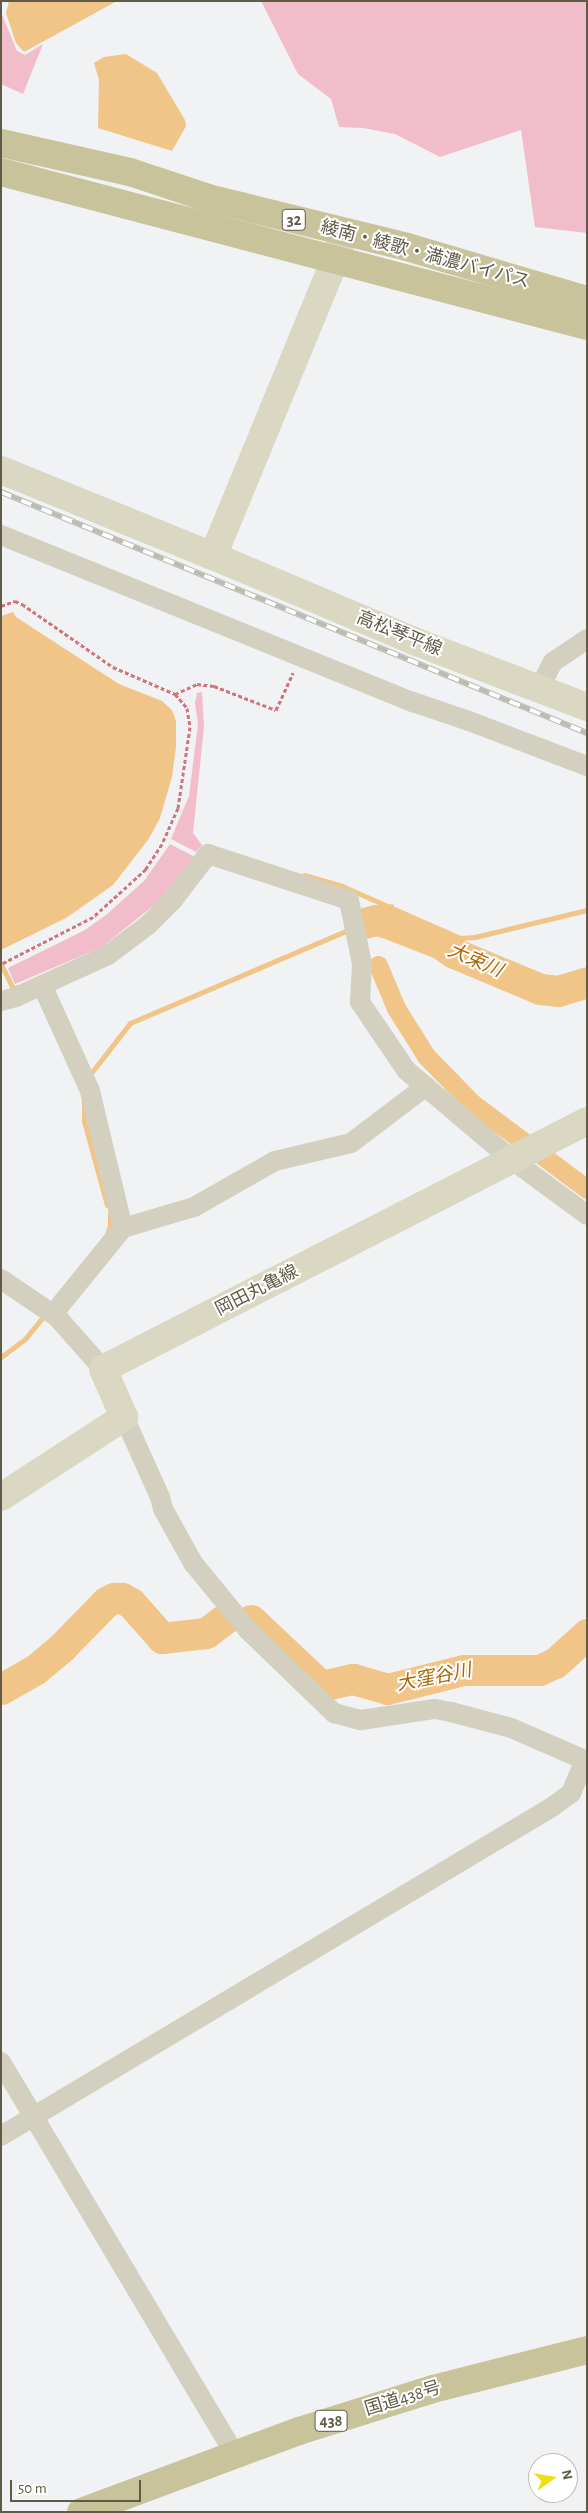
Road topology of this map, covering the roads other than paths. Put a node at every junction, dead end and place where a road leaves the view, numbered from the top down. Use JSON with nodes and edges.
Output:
{"nodes":[{"id":1,"x":1,"y":143,"type":"edge"},
{"id":2,"x":1,"y":172,"type":"edge"},
{"id":3,"x":344,"y":233,"type":"junction"},
{"id":4,"x":335,"y":260,"type":"junction"},
{"id":5,"x":587,"y":300,"type":"edge"},
{"id":6,"x":587,"y":326,"type":"edge"},
{"id":7,"x":1,"y":470,"type":"edge"},
{"id":8,"x":1,"y":535,"type":"edge"},
{"id":9,"x":213,"y":556,"type":"junction"},
{"id":10,"x":587,"y":639,"type":"edge"},
{"id":11,"x":538,"y":690,"type":"junction"},
{"id":12,"x":587,"y":707,"type":"edge"},
{"id":13,"x":587,"y":766,"type":"edge"},
{"id":14,"x":42,"y":985,"type":"junction"},
{"id":15,"x":1,"y":1001,"type":"edge"},
{"id":16,"x":426,"y":1086,"type":"junction"},
{"id":17,"x":587,"y":1121,"type":"edge"},
{"id":18,"x":516,"y":1156,"type":"junction"},
{"id":19,"x":587,"y":1215,"type":"edge"},
{"id":20,"x":122,"y":1228,"type":"junction"},
{"id":21,"x":1,"y":1279,"type":"edge"},
{"id":22,"x":49,"y":1312,"type":"junction"},
{"id":23,"x":103,"y":1369,"type":"junction"},
{"id":24,"x":124,"y":1417,"type":"junction"},
{"id":25,"x":1,"y":1498,"type":"edge"},
{"id":26,"x":586,"y":1760,"type":"edge"},
{"id":27,"x":3,"y":2069,"type":"edge"},
{"id":28,"x":35,"y":2116,"type":"junction"},
{"id":29,"x":1,"y":2136,"type":"edge"},
{"id":30,"x":587,"y":2350,"type":"edge"},
{"id":31,"x":235,"y":2454,"type":"junction"},
{"id":32,"x":82,"y":2512,"type":"edge"}],
"edges":[{"from":1,"to":3,"type":"highway","name":"綾南・綾歌・満濃バイパス","number":"32"},
{"from":2,"to":4,"type":"highway","name":"綾南・綾歌・満濃バイパス","number":"32"},
{"from":3,"to":4,"type":"main road"},
{"from":3,"to":5,"type":"highway","name":"綾南・綾歌・満濃バイパス","number":"32"},
{"from":4,"to":6,"type":"highway","name":"綾南・綾歌・満濃バイパス","number":"32"},
{"from":4,"to":9,"type":"main road"},
{"from":7,"to":9,"type":"main road","name":"高松琴平線"},
{"from":8,"to":13,"type":"street"},
{"from":9,"to":11,"type":"main road","name":"高松琴平線"},
{"from":10,"to":11,"type":"street"},
{"from":11,"to":12,"type":"main road","name":"高松琴平線"},
{"from":14,"to":15,"type":"street"},
{"from":14,"to":16,"type":"street"},
{"from":14,"to":20,"type":"street"},
{"from":16,"to":18,"type":"street"},
{"from":16,"to":20,"type":"street"},
{"from":17,"to":18,"type":"main road","name":"岡田丸亀線"},
{"from":18,"to":19,"type":"street"},
{"from":18,"to":23,"type":"main road","name":"岡田丸亀線"},
{"from":20,"to":22,"type":"street"},
{"from":21,"to":22,"type":"street"},
{"from":22,"to":23,"type":"street"},
{"from":23,"to":24,"type":"main road"},
{"from":24,"to":25,"type":"main road"},
{"from":24,"to":26,"type":"street"},
{"from":26,"to":28,"type":"street"},
{"from":27,"to":28,"type":"street"},
{"from":28,"to":29,"type":"street"},
{"from":28,"to":31,"type":"street"},
{"from":30,"to":31,"type":"highway","name":"国道438号","number":"438"},
{"from":31,"to":32,"type":"highway","name":"国道438号","number":"438"}]}
